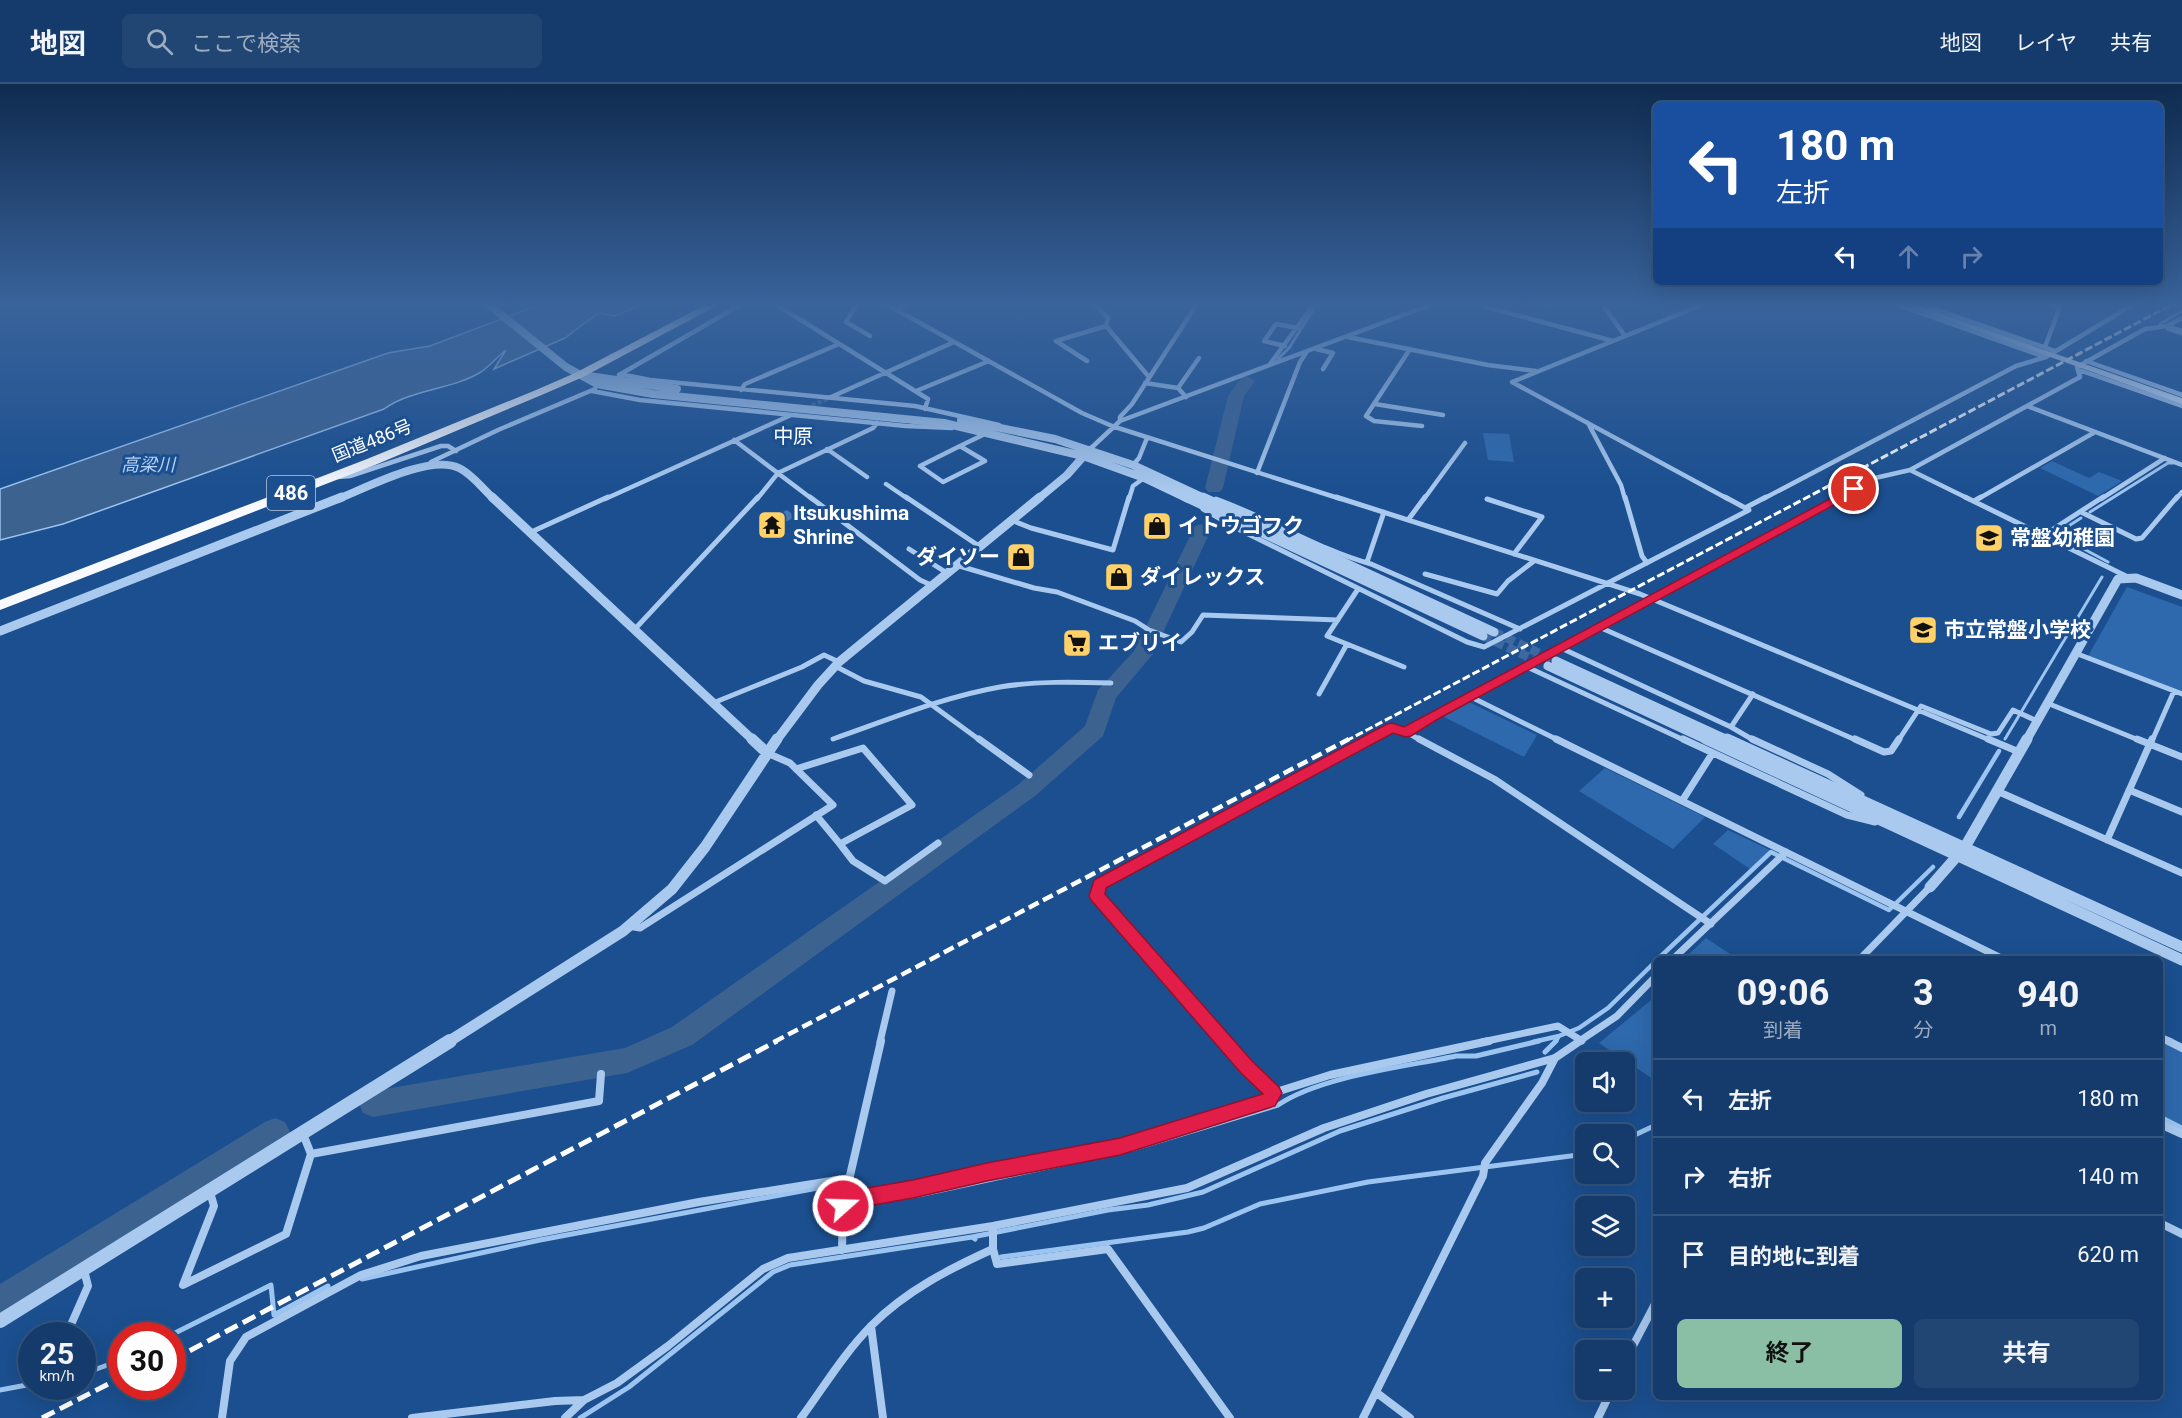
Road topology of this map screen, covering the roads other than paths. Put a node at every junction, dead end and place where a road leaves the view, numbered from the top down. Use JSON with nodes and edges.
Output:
{"nodes":[{"id":1,"x":565,"y":366,"type":"edge"},
{"id":2,"x":596,"y":366,"type":"edge"},
{"id":3,"x":634,"y":366,"type":"edge"},
{"id":4,"x":787,"y":366,"type":"edge"},
{"id":5,"x":876,"y":366,"type":"edge"},
{"id":6,"x":898,"y":366,"type":"edge"},
{"id":7,"x":976,"y":366,"type":"edge"},
{"id":8,"x":998,"y":366,"type":"edge"},
{"id":9,"x":1140,"y":366,"type":"edge"},
{"id":10,"x":1156,"y":366,"type":"edge"},
{"id":11,"x":1193,"y":366,"type":"edge"},
{"id":12,"x":1269,"y":366,"type":"edge"},
{"id":13,"x":1298,"y":366,"type":"edge"},
{"id":14,"x":1325,"y":366,"type":"edge"},
{"id":15,"x":1399,"y":366,"type":"edge"},
{"id":16,"x":1499,"y":366,"type":"edge"},
{"id":17,"x":1551,"y":366,"type":"edge"},
{"id":18,"x":2016,"y":366,"type":"edge"},
{"id":19,"x":2078,"y":366,"type":"edge"},
{"id":20,"x":2083,"y":366,"type":"edge"},
{"id":21,"x":2101,"y":366,"type":"edge"},
{"id":22,"x":1323,"y":369,"type":"dead end"},
{"id":23,"x":2078,"y":370,"type":"junction"},
{"id":24,"x":1539,"y":371,"type":"junction"},
{"id":25,"x":885,"y":372,"type":"junction"},
{"id":26,"x":620,"y":374,"type":"junction"},
{"id":27,"x":579,"y":375,"type":"junction"},
{"id":28,"x":1149,"y":377,"type":"junction"},
{"id":29,"x":1145,"y":383,"type":"junction"},
{"id":30,"x":1178,"y":388,"type":"junction"},
{"id":31,"x":741,"y":390,"type":"junction"},
{"id":32,"x":592,"y":391,"type":"junction"},
{"id":33,"x":916,"y":391,"type":"junction"},
{"id":34,"x":2182,"y":395,"type":"edge"},
{"id":35,"x":1186,"y":397,"type":"junction"},
{"id":36,"x":829,"y":398,"type":"junction"},
{"id":37,"x":747,"y":400,"type":"junction"},
{"id":38,"x":2182,"y":401,"type":"edge"},
{"id":39,"x":1375,"y":404,"type":"junction"},
{"id":40,"x":2027,"y":406,"type":"junction"},
{"id":41,"x":2182,"y":406,"type":"edge"},
{"id":42,"x":925,"y":409,"type":"junction"},
{"id":43,"x":794,"y":414,"type":"junction"},
{"id":44,"x":1443,"y":415,"type":"dead end"},
{"id":45,"x":1120,"y":421,"type":"junction"},
{"id":46,"x":877,"y":423,"type":"junction"},
{"id":47,"x":1588,"y":423,"type":"junction"},
{"id":48,"x":1112,"y":426,"type":"junction"},
{"id":49,"x":1422,"y":426,"type":"dead end"},
{"id":50,"x":1005,"y":428,"type":"junction"},
{"id":51,"x":972,"y":429,"type":"junction"},
{"id":52,"x":989,"y":432,"type":"junction"},
{"id":53,"x":2095,"y":432,"type":"junction"},
{"id":54,"x":1147,"y":438,"type":"junction"},
{"id":55,"x":734,"y":440,"type":"junction"},
{"id":56,"x":1465,"y":443,"type":"dead end"},
{"id":57,"x":959,"y":446,"type":"junction"},
{"id":58,"x":827,"y":449,"type":"junction"},
{"id":59,"x":456,"y":451,"type":"junction"},
{"id":60,"x":1086,"y":453,"type":"junction"},
{"id":61,"x":2165,"y":458,"type":"junction"},
{"id":62,"x":431,"y":462,"type":"junction"},
{"id":63,"x":1133,"y":465,"type":"junction"},
{"id":64,"x":2182,"y":465,"type":"edge"},
{"id":65,"x":1910,"y":470,"type":"junction"},
{"id":66,"x":778,"y":473,"type":"junction"},
{"id":67,"x":1257,"y":473,"type":"junction"},
{"id":68,"x":332,"y":477,"type":"junction"},
{"id":69,"x":867,"y":477,"type":"dead end"},
{"id":70,"x":1144,"y":478,"type":"junction"},
{"id":71,"x":886,"y":484,"type":"dead end"},
{"id":72,"x":2182,"y":492,"type":"edge"},
{"id":73,"x":1201,"y":495,"type":"junction"},
{"id":74,"x":1487,"y":499,"type":"dead end"},
{"id":75,"x":1192,"y":501,"type":"junction"},
{"id":76,"x":1974,"y":501,"type":"junction"},
{"id":77,"x":1745,"y":508,"type":"junction"},
{"id":78,"x":1384,"y":512,"type":"junction"},
{"id":79,"x":2080,"y":512,"type":"junction"},
{"id":80,"x":1011,"y":520,"type":"junction"},
{"id":81,"x":1408,"y":520,"type":"junction"},
{"id":82,"x":529,"y":533,"type":"junction"},
{"id":83,"x":2044,"y":535,"type":"junction"},
{"id":84,"x":979,"y":546,"type":"junction"},
{"id":85,"x":909,"y":549,"type":"dead end"},
{"id":86,"x":1514,"y":554,"type":"junction"},
{"id":87,"x":1534,"y":561,"type":"junction"},
{"id":88,"x":1367,"y":562,"type":"junction"},
{"id":89,"x":1647,"y":563,"type":"junction"},
{"id":90,"x":956,"y":565,"type":"junction"},
{"id":91,"x":947,"y":573,"type":"junction"},
{"id":92,"x":1425,"y":574,"type":"dead end"},
{"id":93,"x":2128,"y":577,"type":"junction"},
{"id":94,"x":1607,"y":584,"type":"junction"},
{"id":95,"x":932,"y":585,"type":"junction"},
{"id":96,"x":1358,"y":589,"type":"junction"},
{"id":97,"x":2182,"y":595,"type":"edge"},
{"id":98,"x":1650,"y":598,"type":"junction"},
{"id":99,"x":0,"y":605,"type":"edge"},
{"id":100,"x":1338,"y":620,"type":"junction"},
{"id":101,"x":1599,"y":627,"type":"junction"},
{"id":102,"x":1520,"y":629,"type":"junction"},
{"id":103,"x":634,"y":630,"type":"junction"},
{"id":104,"x":0,"y":631,"type":"edge"},
{"id":105,"x":1494,"y":632,"type":"tunnel mouth"},
{"id":106,"x":1483,"y":636,"type":"tunnel mouth"},
{"id":107,"x":1347,"y":644,"type":"junction"},
{"id":108,"x":1561,"y":648,"type":"junction"},
{"id":109,"x":2074,"y":653,"type":"junction"},
{"id":110,"x":837,"y":664,"type":"junction"},
{"id":111,"x":1525,"y":666,"type":"junction"},
{"id":112,"x":1404,"y":667,"type":"dead end"},
{"id":113,"x":1111,"y":683,"type":"dead end"},
{"id":114,"x":2174,"y":691,"type":"junction"},
{"id":115,"x":1319,"y":694,"type":"dead end"},
{"id":116,"x":1753,"y":694,"type":"junction"},
{"id":117,"x":2182,"y":694,"type":"edge"},
{"id":118,"x":1469,"y":696,"type":"junction"},
{"id":119,"x":713,"y":703,"type":"junction"},
{"id":120,"x":2048,"y":703,"type":"junction"},
{"id":121,"x":933,"y":705,"type":"junction"},
{"id":122,"x":1918,"y":710,"type":"junction"},
{"id":123,"x":2037,"y":721,"type":"junction"},
{"id":124,"x":1731,"y":727,"type":"junction"},
{"id":125,"x":1406,"y":732,"type":"junction"},
{"id":126,"x":833,"y":739,"type":"dead end"},
{"id":127,"x":2151,"y":745,"type":"junction"},
{"id":128,"x":2019,"y":752,"type":"junction"},
{"id":129,"x":767,"y":753,"type":"junction"},
{"id":130,"x":1712,"y":754,"type":"junction"},
{"id":131,"x":2182,"y":757,"type":"edge"},
{"id":132,"x":796,"y":769,"type":"junction"},
{"id":133,"x":1029,"y":775,"type":"dead end"},
{"id":134,"x":2129,"y":790,"type":"junction"},
{"id":135,"x":1996,"y":791,"type":"junction"},
{"id":136,"x":1682,"y":801,"type":"junction"},
{"id":137,"x":1881,"y":808,"type":"junction"},
{"id":138,"x":2182,"y":812,"type":"edge"},
{"id":139,"x":816,"y":815,"type":"junction"},
{"id":140,"x":1898,"y":828,"type":"junction"},
{"id":141,"x":2107,"y":840,"type":"junction"},
{"id":142,"x":938,"y":843,"type":"dead end"},
{"id":143,"x":840,"y":844,"type":"junction"},
{"id":144,"x":1962,"y":851,"type":"junction"},
{"id":145,"x":1783,"y":855,"type":"junction"},
{"id":146,"x":2182,"y":873,"type":"edge"},
{"id":147,"x":1930,"y":887,"type":"joint"},
{"id":148,"x":1906,"y":912,"type":"junction"},
{"id":149,"x":1704,"y":920,"type":"junction"},
{"id":150,"x":628,"y":926,"type":"junction"},
{"id":151,"x":2182,"y":947,"type":"edge"},
{"id":152,"x":1676,"y":956,"type":"edge"},
{"id":153,"x":1863,"y":956,"type":"edge"},
{"id":154,"x":1997,"y":956,"type":"edge"},
{"id":155,"x":2182,"y":960,"type":"edge"},
{"id":156,"x":1653,"y":981,"type":"edge"},
{"id":157,"x":892,"y":991,"type":"dead end"},
{"id":158,"x":2163,"y":1038,"type":"edge"},
{"id":159,"x":1582,"y":1041,"type":"junction"},
{"id":160,"x":2182,"y":1048,"type":"edge"},
{"id":161,"x":1555,"y":1058,"type":"junction"},
{"id":162,"x":601,"y":1074,"type":"dead end"},
{"id":163,"x":1273,"y":1093,"type":"junction"},
{"id":164,"x":2163,"y":1125,"type":"edge"},
{"id":165,"x":303,"y":1134,"type":"junction"},
{"id":166,"x":2182,"y":1134,"type":"edge"},
{"id":167,"x":311,"y":1154,"type":"junction"},
{"id":168,"x":850,"y":1178,"type":"junction"},
{"id":169,"x":210,"y":1191,"type":"junction"},
{"id":170,"x":844,"y":1201,"type":"junction"},
{"id":171,"x":2163,"y":1224,"type":"edge"},
{"id":172,"x":993,"y":1231,"type":"junction"},
{"id":173,"x":2182,"y":1234,"type":"edge"},
{"id":174,"x":993,"y":1249,"type":"junction"},
{"id":175,"x":842,"y":1250,"type":"junction"},
{"id":176,"x":84,"y":1269,"type":"junction"},
{"id":177,"x":1653,"y":1308,"type":"edge"},
{"id":178,"x":0,"y":1321,"type":"edge"},
{"id":179,"x":72,"y":1322,"type":"edge"},
{"id":180,"x":871,"y":1326,"type":"junction"},
{"id":181,"x":1635,"y":1342,"type":"edge"},
{"id":182,"x":1377,"y":1393,"type":"junction"},
{"id":183,"x":584,"y":1400,"type":"junction"},
{"id":184,"x":1607,"y":1400,"type":"edge"},
{"id":185,"x":222,"y":1418,"type":"edge"},
{"id":186,"x":412,"y":1418,"type":"edge"},
{"id":187,"x":566,"y":1418,"type":"edge"},
{"id":188,"x":801,"y":1418,"type":"edge"},
{"id":189,"x":883,"y":1418,"type":"edge"},
{"id":190,"x":1230,"y":1418,"type":"edge"},
{"id":191,"x":1363,"y":1418,"type":"edge"},
{"id":192,"x":1410,"y":1418,"type":"edge"},
{"id":193,"x":1598,"y":1418,"type":"edge"}],
"edges":[{"from":1,"to":27,"type":"street"},
{"from":2,"to":27,"type":"highway","name":"国道486号","number":"486"},
{"from":3,"to":26,"type":"street"},
{"from":4,"to":31,"type":"street"},
{"from":5,"to":25,"type":"street"},
{"from":6,"to":25,"type":"street"},
{"from":7,"to":33,"type":"street"},
{"from":8,"to":48,"type":"street"},
{"from":9,"to":28,"type":"street"},
{"from":10,"to":28,"type":"street"},
{"from":11,"to":30,"type":"street"},
{"from":12,"to":35,"type":"street"},
{"from":13,"to":67,"type":"street"},
{"from":14,"to":22,"type":"street"},
{"from":15,"to":39,"type":"street"},
{"from":16,"to":24,"type":"street"},
{"from":17,"to":24,"type":"street"},
{"from":18,"to":77,"type":"street"},
{"from":19,"to":23,"type":"street"},
{"from":20,"to":38,"type":"main road"},
{"from":21,"to":34,"type":"street"},
{"from":23,"to":40,"type":"street"},
{"from":23,"to":41,"type":"street"},
{"from":24,"to":47,"type":"street"},
{"from":25,"to":33,"type":"street"},
{"from":25,"to":36,"type":"street"},
{"from":26,"to":31,"type":"street"},
{"from":26,"to":32,"type":"street"},
{"from":27,"to":37,"type":"street"},
{"from":27,"to":37,"type":"street"},
{"from":27,"to":68,"type":"highway","name":"国道486号","number":"486"},
{"from":28,"to":29,"type":"street"},
{"from":29,"to":30,"type":"street"},
{"from":29,"to":45,"type":"street"},
{"from":30,"to":35,"type":"street"},
{"from":31,"to":36,"type":"street"},
{"from":32,"to":43,"type":"street"},
{"from":32,"to":59,"type":"street"},
{"from":33,"to":42,"type":"street"},
{"from":35,"to":45,"type":"street"},
{"from":36,"to":42,"type":"street"},
{"from":37,"to":50,"type":"street"},
{"from":37,"to":51,"type":"street"},
{"from":39,"to":44,"type":"street"},
{"from":39,"to":49,"type":"street"},
{"from":40,"to":53,"type":"street"},
{"from":40,"to":65,"type":"street"},
{"from":42,"to":50,"type":"street"},
{"from":43,"to":46,"type":"street"},
{"from":43,"to":55,"type":"street"},
{"from":45,"to":48,"type":"street"},
{"from":46,"to":51,"type":"street"},
{"from":46,"to":58,"type":"street"},
{"from":47,"to":77,"type":"street"},
{"from":47,"to":89,"type":"street"},
{"from":48,"to":54,"type":"street"},
{"from":48,"to":60,"type":"street"},
{"from":50,"to":60,"type":"street"},
{"from":51,"to":52,"type":"street"},
{"from":52,"to":57,"type":"street"},
{"from":52,"to":60,"type":"street"},
{"from":53,"to":61,"type":"street"},
{"from":53,"to":76,"type":"street"},
{"from":54,"to":63,"type":"street"},
{"from":54,"to":67,"type":"street"},
{"from":55,"to":66,"type":"street"},
{"from":55,"to":82,"type":"street"},
{"from":56,"to":81,"type":"street"},
{"from":57,"to":57,"type":"street"},
{"from":58,"to":66,"type":"street"},
{"from":58,"to":69,"type":"street"},
{"from":59,"to":62,"type":"street"},
{"from":59,"to":68,"type":"street"},
{"from":60,"to":63,"type":"street"},
{"from":60,"to":70,"type":"street"},
{"from":60,"to":80,"type":"street"},
{"from":61,"to":64,"type":"street"},
{"from":61,"to":79,"type":"street"},
{"from":62,"to":82,"type":"street"},
{"from":62,"to":104,"type":"street"},
{"from":63,"to":73,"type":"street"},
{"from":65,"to":76,"type":"street"},
{"from":65,"to":98,"type":"street"},
{"from":66,"to":95,"type":"street"},
{"from":66,"to":103,"type":"street"},
{"from":67,"to":78,"type":"street"},
{"from":68,"to":99,"type":"highway","name":"国道486号","number":"486"},
{"from":70,"to":75,"type":"street"},
{"from":70,"to":80,"type":"street"},
{"from":71,"to":84,"type":"street"},
{"from":72,"to":79,"type":"street"},
{"from":73,"to":88,"type":"street"},
{"from":73,"to":105,"type":"street"},
{"from":74,"to":86,"type":"street"},
{"from":75,"to":96,"type":"street"},
{"from":75,"to":106,"type":"street"},
{"from":76,"to":83,"type":"street"},
{"from":77,"to":89,"type":"street"},
{"from":78,"to":81,"type":"street"},
{"from":78,"to":88,"type":"street"},
{"from":79,"to":83,"type":"street"},
{"from":80,"to":84,"type":"street"},
{"from":81,"to":86,"type":"street"},
{"from":82,"to":103,"type":"street"},
{"from":83,"to":93,"type":"street"},
{"from":84,"to":90,"type":"street"},
{"from":85,"to":91,"type":"street"},
{"from":86,"to":87,"type":"street"},
{"from":87,"to":92,"type":"street"},
{"from":87,"to":94,"type":"street"},
{"from":88,"to":102,"type":"street"},
{"from":89,"to":94,"type":"street"},
{"from":90,"to":91,"type":"street"},
{"from":90,"to":100,"type":"street"},
{"from":91,"to":95,"type":"street"},
{"from":93,"to":97,"type":"street"},
{"from":93,"to":109,"type":"street"},
{"from":94,"to":98,"type":"street"},
{"from":94,"to":102,"type":"street"},
{"from":95,"to":110,"type":"street"},
{"from":96,"to":100,"type":"street"},
{"from":96,"to":102,"type":"street"},
{"from":98,"to":101,"type":"street"},
{"from":98,"to":122,"type":"street"},
{"from":100,"to":107,"type":"street"},
{"from":101,"to":108,"type":"street"},
{"from":101,"to":116,"type":"street"},
{"from":103,"to":119,"type":"street"},
{"from":107,"to":112,"type":"street"},
{"from":107,"to":115,"type":"street"},
{"from":108,"to":111,"type":"street"},
{"from":108,"to":124,"type":"street"},
{"from":109,"to":114,"type":"street"},
{"from":109,"to":120,"type":"street"},
{"from":110,"to":119,"type":"street"},
{"from":110,"to":121,"type":"street"},
{"from":110,"to":129,"type":"street"},
{"from":111,"to":118,"type":"street"},
{"from":111,"to":130,"type":"street"},
{"from":113,"to":121,"type":"street"},
{"from":114,"to":117,"type":"street"},
{"from":114,"to":127,"type":"street"},
{"from":116,"to":122,"type":"street"},
{"from":116,"to":124,"type":"street"},
{"from":118,"to":125,"type":"street"},
{"from":118,"to":136,"type":"street"},
{"from":119,"to":129,"type":"street"},
{"from":120,"to":123,"type":"street"},
{"from":120,"to":127,"type":"street"},
{"from":121,"to":126,"type":"street"},
{"from":121,"to":133,"type":"street"},
{"from":122,"to":123,"type":"street"},
{"from":122,"to":128,"type":"street"},
{"from":123,"to":128,"type":"street"},
{"from":124,"to":137,"type":"street"},
{"from":125,"to":149,"type":"street"},
{"from":125,"to":163,"type":"street"},
{"from":127,"to":131,"type":"street"},
{"from":127,"to":134,"type":"street"},
{"from":128,"to":135,"type":"street"},
{"from":129,"to":132,"type":"street"},
{"from":129,"to":150,"type":"street"},
{"from":130,"to":136,"type":"street"},
{"from":130,"to":140,"type":"street"},
{"from":132,"to":139,"type":"street"},
{"from":132,"to":143,"type":"street"},
{"from":134,"to":138,"type":"street"},
{"from":134,"to":141,"type":"street"},
{"from":135,"to":141,"type":"street"},
{"from":135,"to":144,"type":"street"},
{"from":136,"to":145,"type":"street"},
{"from":137,"to":140,"type":"street"},
{"from":137,"to":144,"type":"street"},
{"from":139,"to":143,"type":"street"},
{"from":139,"to":150,"type":"street"},
{"from":140,"to":144,"type":"street"},
{"from":141,"to":146,"type":"street"},
{"from":142,"to":143,"type":"street"},
{"from":144,"to":147,"type":"street"},
{"from":144,"to":151,"type":"street"},
{"from":144,"to":155,"type":"street"},
{"from":145,"to":148,"type":"street"},
{"from":145,"to":149,"type":"street"},
{"from":147,"to":148,"type":"street"},
{"from":148,"to":153,"type":"street"},
{"from":148,"to":154,"type":"street"},
{"from":149,"to":152,"type":"street"},
{"from":150,"to":165,"type":"street"},
{"from":156,"to":159,"type":"street"},
{"from":157,"to":168,"type":"street"},
{"from":158,"to":160,"type":"street"},
{"from":159,"to":161,"type":"street"},
{"from":159,"to":163,"type":"street"},
{"from":161,"to":172,"type":"street"},
{"from":161,"to":182,"type":"street"},
{"from":162,"to":167,"type":"street"},
{"from":163,"to":170,"type":"street"},
{"from":164,"to":166,"type":"street"},
{"from":165,"to":167,"type":"street"},
{"from":165,"to":169,"type":"street"},
{"from":167,"to":169,"type":"street"},
{"from":168,"to":170,"type":"street"},
{"from":168,"to":185,"type":"street"},
{"from":169,"to":176,"type":"street"},
{"from":170,"to":175,"type":"street"},
{"from":171,"to":173,"type":"street"},
{"from":172,"to":174,"type":"street"},
{"from":172,"to":175,"type":"street"},
{"from":174,"to":180,"type":"street"},
{"from":174,"to":190,"type":"street"},
{"from":175,"to":183,"type":"street"},
{"from":176,"to":178,"type":"street"},
{"from":176,"to":179,"type":"street"},
{"from":177,"to":181,"type":"street"},
{"from":180,"to":188,"type":"street"},
{"from":180,"to":189,"type":"street"},
{"from":182,"to":191,"type":"street"},
{"from":182,"to":192,"type":"street"},
{"from":183,"to":186,"type":"street"},
{"from":183,"to":187,"type":"street"},
{"from":184,"to":193,"type":"street"}]}
